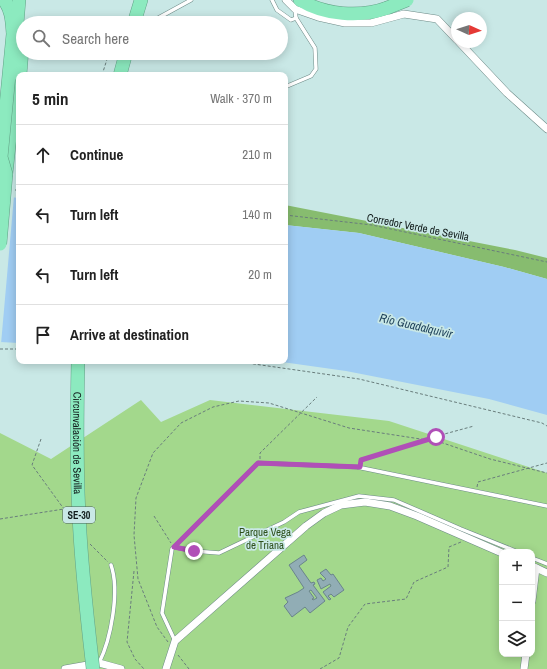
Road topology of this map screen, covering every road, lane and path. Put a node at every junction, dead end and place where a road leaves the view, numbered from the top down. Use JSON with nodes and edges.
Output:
{"nodes":[{"id":1,"x":4,"y":0,"type":"edge"},
{"id":2,"x":19,"y":0,"type":"edge"},
{"id":3,"x":28,"y":0,"type":"edge"},
{"id":4,"x":135,"y":0,"type":"edge"},
{"id":5,"x":141,"y":0,"type":"edge"},
{"id":6,"x":191,"y":0,"type":"edge"},
{"id":7,"x":272,"y":0,"type":"edge"},
{"id":8,"x":286,"y":0,"type":"edge"},
{"id":9,"x":315,"y":0,"type":"edge"},
{"id":10,"x":407,"y":0,"type":"edge"},
{"id":11,"x":385,"y":4,"type":"edge"},
{"id":12,"x":298,"y":5,"type":"edge"},
{"id":13,"x":18,"y":16,"type":"edge"},
{"id":14,"x":25,"y":16,"type":"edge"},
{"id":15,"x":131,"y":16,"type":"edge"},
{"id":16,"x":136,"y":16,"type":"edge"},
{"id":17,"x":162,"y":16,"type":"edge"},
{"id":18,"x":285,"y":16,"type":"edge"},
{"id":19,"x":288,"y":18,"type":"edge"},
{"id":20,"x":296,"y":18,"type":"junction"},
{"id":21,"x":451,"y":33,"type":"edge"},
{"id":22,"x":465,"y":48,"type":"edge"},
{"id":23,"x":16,"y":50,"type":"edge"},
{"id":24,"x":21,"y":60,"type":"edge"},
{"id":25,"x":107,"y":60,"type":"edge"},
{"id":26,"x":119,"y":60,"type":"edge"},
{"id":27,"x":124,"y":60,"type":"edge"},
{"id":28,"x":20,"y":72,"type":"edge"},
{"id":29,"x":103,"y":72,"type":"edge"},
{"id":30,"x":116,"y":72,"type":"edge"},
{"id":31,"x":121,"y":72,"type":"edge"},
{"id":32,"x":288,"y":86,"type":"edge"},
{"id":33,"x":16,"y":108,"type":"edge"},
{"id":34,"x":12,"y":117,"type":"junction"},
{"id":35,"x":547,"y":129,"type":"edge"},
{"id":36,"x":6,"y":174,"type":"junction"},
{"id":37,"x":288,"y":215,"type":"edge"},
{"id":38,"x":0,"y":244,"type":"edge"},
{"id":39,"x":547,"y":262,"type":"edge"},
{"id":40,"x":0,"y":348,"type":"edge"},
{"id":41,"x":16,"y":349,"type":"edge"},
{"id":42,"x":78,"y":364,"type":"edge"},
{"id":43,"x":254,"y":364,"type":"edge"},
{"id":44,"x":317,"y":397,"type":"dead end"},
{"id":45,"x":300,"y":413,"type":"junction"},
{"id":46,"x":474,"y":426,"type":"dead end"},
{"id":47,"x":547,"y":426,"type":"edge"},
{"id":48,"x":41,"y":439,"type":"dead end"},
{"id":49,"x":424,"y":440,"type":"junction"},
{"id":50,"x":260,"y":463,"type":"junction"},
{"id":51,"x":547,"y":463,"type":"edge"},
{"id":52,"x":360,"y":467,"type":"junction"},
{"id":53,"x":528,"y":469,"type":"junction"},
{"id":54,"x":547,"y":473,"type":"edge"},
{"id":55,"x":476,"y":491,"type":"junction"},
{"id":56,"x":547,"y":506,"type":"edge"},
{"id":57,"x":64,"y":509,"type":"junction"},
{"id":58,"x":154,"y":516,"type":"dead end"},
{"id":59,"x":0,"y":519,"type":"edge"},
{"id":60,"x":71,"y":519,"type":"dead end"},
{"id":61,"x":469,"y":539,"type":"junction"},
{"id":62,"x":87,"y":540,"type":"dead end"},
{"id":63,"x":174,"y":547,"type":"junction"},
{"id":64,"x":511,"y":549,"type":"edge"},
{"id":65,"x":499,"y":552,"type":"edge"},
{"id":66,"x":535,"y":559,"type":"edge"},
{"id":67,"x":547,"y":564,"type":"edge"},
{"id":68,"x":111,"y":565,"type":"joint"},
{"id":69,"x":535,"y":567,"type":"edge"},
{"id":70,"x":134,"y":571,"type":"dead end"},
{"id":71,"x":547,"y":573,"type":"edge"},
{"id":72,"x":174,"y":644,"type":"junction"},
{"id":73,"x":526,"y":657,"type":"edge"},
{"id":74,"x":96,"y":666,"type":"edge"},
{"id":75,"x":110,"y":668,"type":"edge"},
{"id":76,"x":65,"y":669,"type":"edge"},
{"id":77,"x":121,"y":669,"type":"edge"},
{"id":78,"x":144,"y":669,"type":"edge"},
{"id":79,"x":166,"y":669,"type":"edge"},
{"id":80,"x":189,"y":669,"type":"edge"},
{"id":81,"x":320,"y":669,"type":"edge"},
{"id":82,"x":524,"y":669,"type":"edge"}],
"edges":[{"from":1,"to":36,"type":"highway","bridge":true},
{"from":2,"to":13,"type":"highway"},
{"from":3,"to":14,"type":"highway"},
{"from":4,"to":15,"type":"highway"},
{"from":5,"to":16,"type":"highway"},
{"from":6,"to":17,"type":"lane"},
{"from":7,"to":18,"type":"lane"},
{"from":8,"to":12,"type":"street"},
{"from":9,"to":11,"type":"highway"},
{"from":10,"to":11,"type":"highway","bridge":true},
{"from":11,"to":12,"type":"highway"},
{"from":12,"to":20,"type":"lane"},
{"from":12,"to":21,"type":"street"},
{"from":19,"to":20,"type":"lane"},
{"from":20,"to":32,"type":"lane"},
{"from":22,"to":35,"type":"street"},
{"from":23,"to":34,"type":"highway"},
{"from":24,"to":28,"type":"highway","bridge":true},
{"from":25,"to":29,"type":"path"},
{"from":26,"to":30,"type":"highway"},
{"from":27,"to":31,"type":"highway"},
{"from":33,"to":34,"type":"highway"},
{"from":34,"to":36,"type":"highway"},
{"from":36,"to":38,"type":"highway","bridge":true},
{"from":37,"to":39,"type":"path","name":"Corredor Verde de Sevilla"},
{"from":40,"to":41,"type":"path"},
{"from":42,"to":74,"type":"highway","name":"Circunvalación de Sevilla","number":"SE-30","bridge":true},
{"from":43,"to":47,"type":"path"},
{"from":44,"to":45,"type":"path"},
{"from":45,"to":49,"type":"path"},
{"from":45,"to":50,"type":"path"},
{"from":45,"to":72,"type":"path"},
{"from":46,"to":49,"type":"path"},
{"from":48,"to":57,"type":"path"},
{"from":49,"to":52,"type":"path"},
{"from":49,"to":53,"type":"path"},
{"from":50,"to":52,"type":"lane"},
{"from":50,"to":63,"type":"lane"},
{"from":51,"to":53,"type":"path"},
{"from":52,"to":55,"type":"lane"},
{"from":53,"to":54,"type":"path"},
{"from":53,"to":55,"type":"path"},
{"from":55,"to":56,"type":"lane"},
{"from":57,"to":59,"type":"path"},
{"from":57,"to":60,"type":"path"},
{"from":58,"to":63,"type":"path"},
{"from":61,"to":65,"type":"street"},
{"from":61,"to":72,"type":"street"},
{"from":61,"to":81,"type":"path"},
{"from":62,"to":68,"type":"path"},
{"from":63,"to":64,"type":"lane"},
{"from":63,"to":72,"type":"lane"},
{"from":66,"to":67,"type":"lane"},
{"from":68,"to":74,"type":"lane"},
{"from":69,"to":71,"type":"street"},
{"from":70,"to":78,"type":"path"},
{"from":72,"to":79,"type":"street"},
{"from":72,"to":80,"type":"path"},
{"from":73,"to":82,"type":"street"},
{"from":74,"to":75,"type":"street"},
{"from":74,"to":76,"type":"street"},
{"from":75,"to":77,"type":"street"}]}
